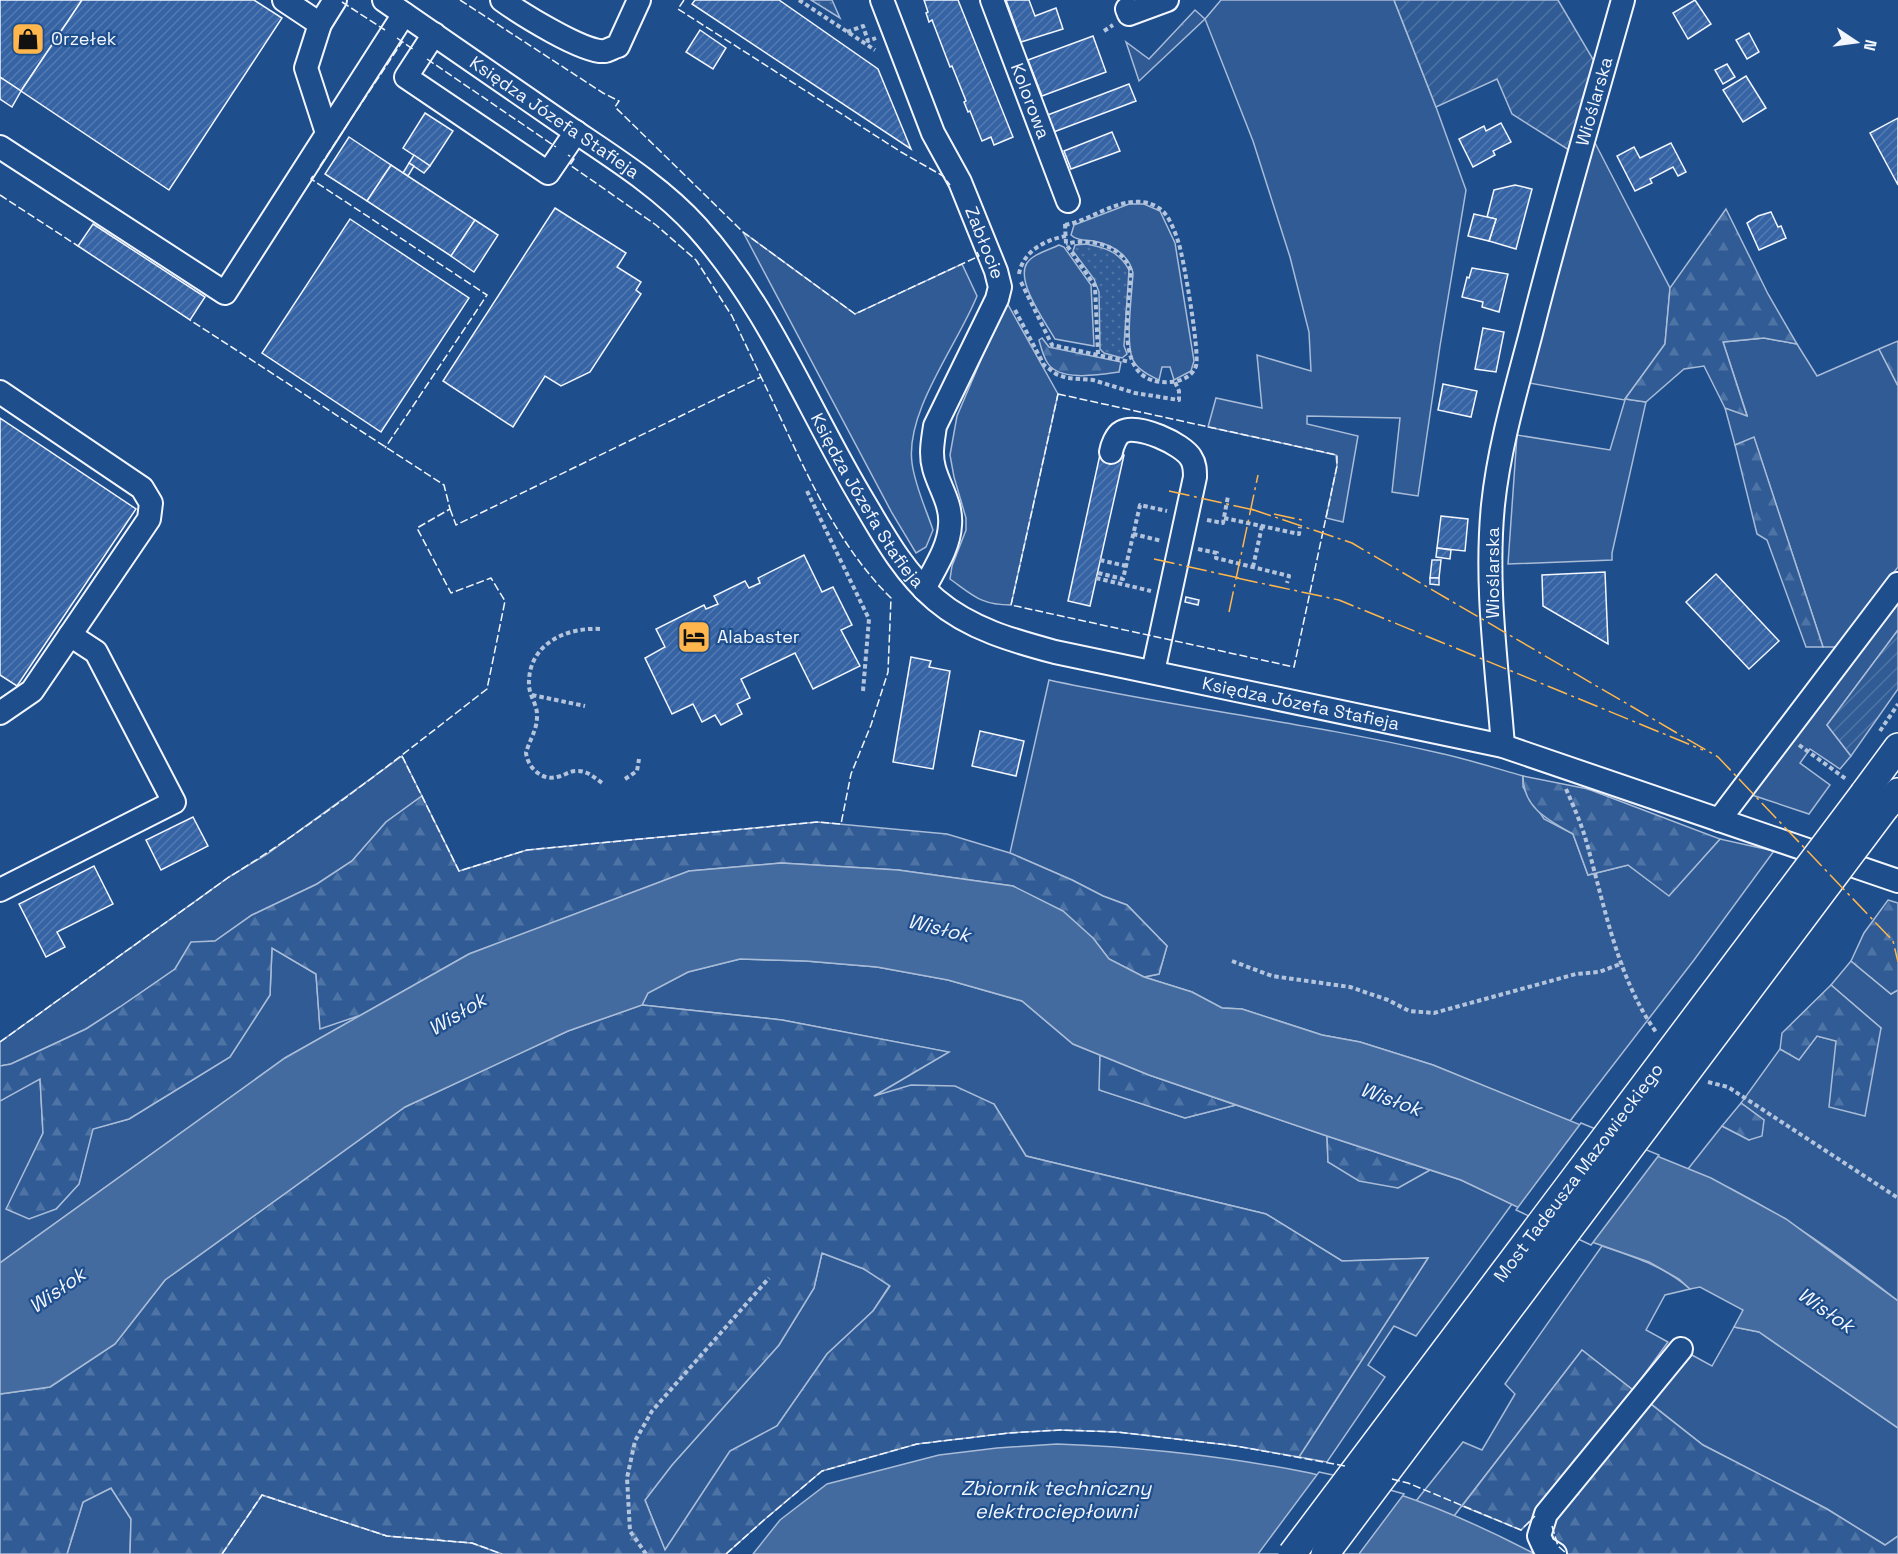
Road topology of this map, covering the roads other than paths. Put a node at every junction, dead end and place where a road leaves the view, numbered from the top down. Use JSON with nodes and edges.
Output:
{"nodes":[{"id":1,"x":284,"y":0,"type":"edge"},
{"id":2,"x":335,"y":0,"type":"edge"},
{"id":3,"x":384,"y":0,"type":"edge"},
{"id":4,"x":639,"y":0,"type":"edge"},
{"id":5,"x":882,"y":0,"type":"edge"},
{"id":6,"x":992,"y":0,"type":"edge"},
{"id":7,"x":1167,"y":0,"type":"edge"},
{"id":8,"x":1623,"y":0,"type":"edge"},
{"id":9,"x":509,"y":2,"type":"edge"},
{"id":10,"x":1127,"y":9,"type":"dead end"},
{"id":11,"x":404,"y":14,"type":"junction"},
{"id":12,"x":320,"y":24,"type":"junction"},
{"id":13,"x":434,"y":34,"type":"junction"},
{"id":14,"x":576,"y":132,"type":"junction"},
{"id":15,"x":327,"y":133,"type":"junction"},
{"id":16,"x":0,"y":147,"type":"edge"},
{"id":17,"x":1068,"y":201,"type":"road end"},
{"id":18,"x":0,"y":392,"type":"edge"},
{"id":19,"x":1110,"y":452,"type":"dead end"},
{"id":20,"x":1898,"y":584,"type":"edge"},
{"id":21,"x":924,"y":589,"type":"junction"},
{"id":22,"x":70,"y":635,"type":"junction"},
{"id":23,"x":1153,"y":672,"type":"junction"},
{"id":24,"x":0,"y":713,"type":"edge"},
{"id":25,"x":1503,"y":746,"type":"junction"},
{"id":26,"x":1898,"y":747,"type":"edge"},
{"id":27,"x":1874,"y":793,"type":"edge"},
{"id":28,"x":1719,"y":820,"type":"junction"},
{"id":29,"x":1898,"y":881,"type":"edge"},
{"id":30,"x":0,"y":890,"type":"edge"},
{"id":31,"x":1681,"y":1349,"type":"dead end"},
{"id":32,"x":1292,"y":1554,"type":"edge"},
{"id":33,"x":1325,"y":1554,"type":"edge"},
{"id":34,"x":1555,"y":1554,"type":"edge"}],
"edges":[{"from":1,"to":12,"type":"street"},
{"from":2,"to":12,"type":"street"},
{"from":3,"to":11,"type":"street","name":"Księdza Józefa Stafieja"},
{"from":4,"to":9,"type":"street"},
{"from":5,"to":21,"type":"street","name":"Zabłocie"},
{"from":6,"to":17,"type":"street","name":"Kolorowa"},
{"from":7,"to":10,"type":"street"},
{"from":8,"to":25,"type":"street","name":"Wioślarska"},
{"from":11,"to":13,"type":"street","name":"Księdza Józefa Stafieja"},
{"from":11,"to":15,"type":"street"},
{"from":12,"to":15,"type":"street"},
{"from":13,"to":14,"type":"street","name":"Księdza Józefa Stafieja"},
{"from":13,"to":14,"type":"street"},
{"from":14,"to":21,"type":"street","name":"Księdza Józefa Stafieja"},
{"from":15,"to":16,"type":"street"},
{"from":18,"to":22,"type":"street"},
{"from":19,"to":23,"type":"street"},
{"from":20,"to":28,"type":"street"},
{"from":21,"to":23,"type":"street","name":"Księdza Józefa Stafieja"},
{"from":22,"to":24,"type":"street"},
{"from":22,"to":30,"type":"street"},
{"from":23,"to":25,"type":"street","name":"Księdza Józefa Stafieja"},
{"from":25,"to":28,"type":"street"},
{"from":26,"to":27,"type":"main road"},
{"from":27,"to":32,"type":"main road","name":"Most Tadeusza Mazowieckiego","bridge":true},
{"from":27,"to":33,"type":"main road","name":"Most Tadeusza Mazowieckiego","bridge":true},
{"from":28,"to":29,"type":"street"},
{"from":31,"to":34,"type":"street"}]}
